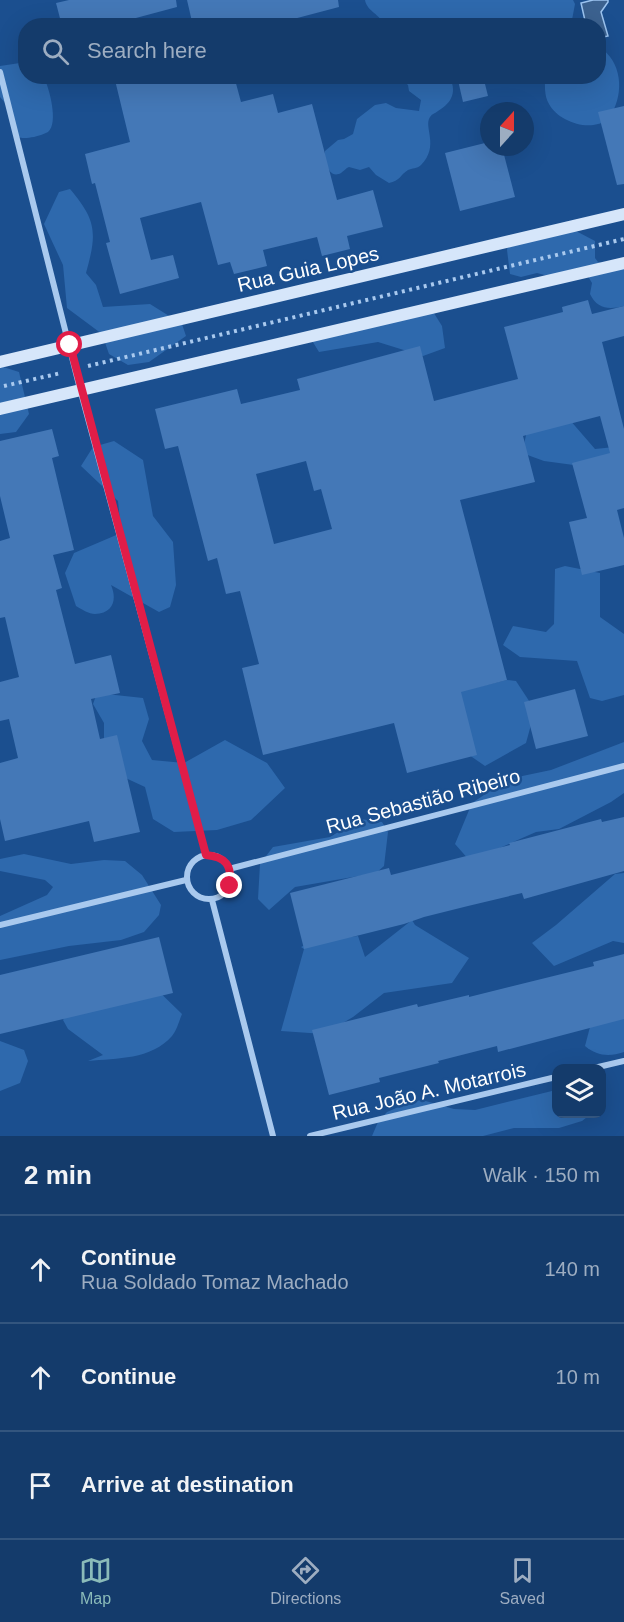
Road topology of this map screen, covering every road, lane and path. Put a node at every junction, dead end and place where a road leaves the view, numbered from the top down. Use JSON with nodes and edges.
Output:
{"nodes":[{"id":1,"x":0,"y":72,"type":"edge"},
{"id":2,"x":624,"y":214,"type":"edge"},
{"id":3,"x":624,"y":239,"type":"edge"},
{"id":4,"x":624,"y":263,"type":"edge"},
{"id":5,"x":70,"y":345,"type":"junction"},
{"id":6,"x":0,"y":362,"type":"edge"},
{"id":7,"x":75,"y":369,"type":"junction"},
{"id":8,"x":0,"y":387,"type":"edge"},
{"id":9,"x":80,"y":389,"type":"junction"},
{"id":10,"x":0,"y":409,"type":"edge"},
{"id":11,"x":624,"y":766,"type":"edge"},
{"id":12,"x":206,"y":855,"type":"junction"},
{"id":13,"x":229,"y":869,"type":"junction"},
{"id":14,"x":186,"y":880,"type":"junction"},
{"id":15,"x":212,"y":900,"type":"junction"},
{"id":16,"x":0,"y":925,"type":"edge"},
{"id":17,"x":624,"y":1061,"type":"edge"},
{"id":18,"x":606,"y":1065,"type":"edge"},
{"id":19,"x":552,"y":1078,"type":"edge"},
{"id":20,"x":273,"y":1136,"type":"edge"},
{"id":21,"x":310,"y":1136,"type":"edge"}],
"edges":[{"from":1,"to":5,"type":"street"},
{"from":2,"to":5,"type":"main road","name":"Rua Guia Lopes"},
{"from":3,"to":7,"type":"path"},
{"from":4,"to":9,"type":"main road"},
{"from":5,"to":6,"type":"main road","name":"Rua Guia Lopes"},
{"from":5,"to":7,"type":"street"},
{"from":7,"to":8,"type":"path"},
{"from":7,"to":9,"type":"street"},
{"from":9,"to":10,"type":"main road"},
{"from":9,"to":12,"type":"street"},
{"from":11,"to":13,"type":"street","name":"Rua Sebastião Ribeiro"},
{"from":12,"to":13,"type":"street"},
{"from":12,"to":14,"type":"street"},
{"from":13,"to":15,"type":"street"},
{"from":14,"to":15,"type":"street"},
{"from":14,"to":16,"type":"street"},
{"from":15,"to":20,"type":"street"},
{"from":17,"to":18,"type":"street"},
{"from":19,"to":21,"type":"street","name":"Rua João A. Motarrois"}]}
